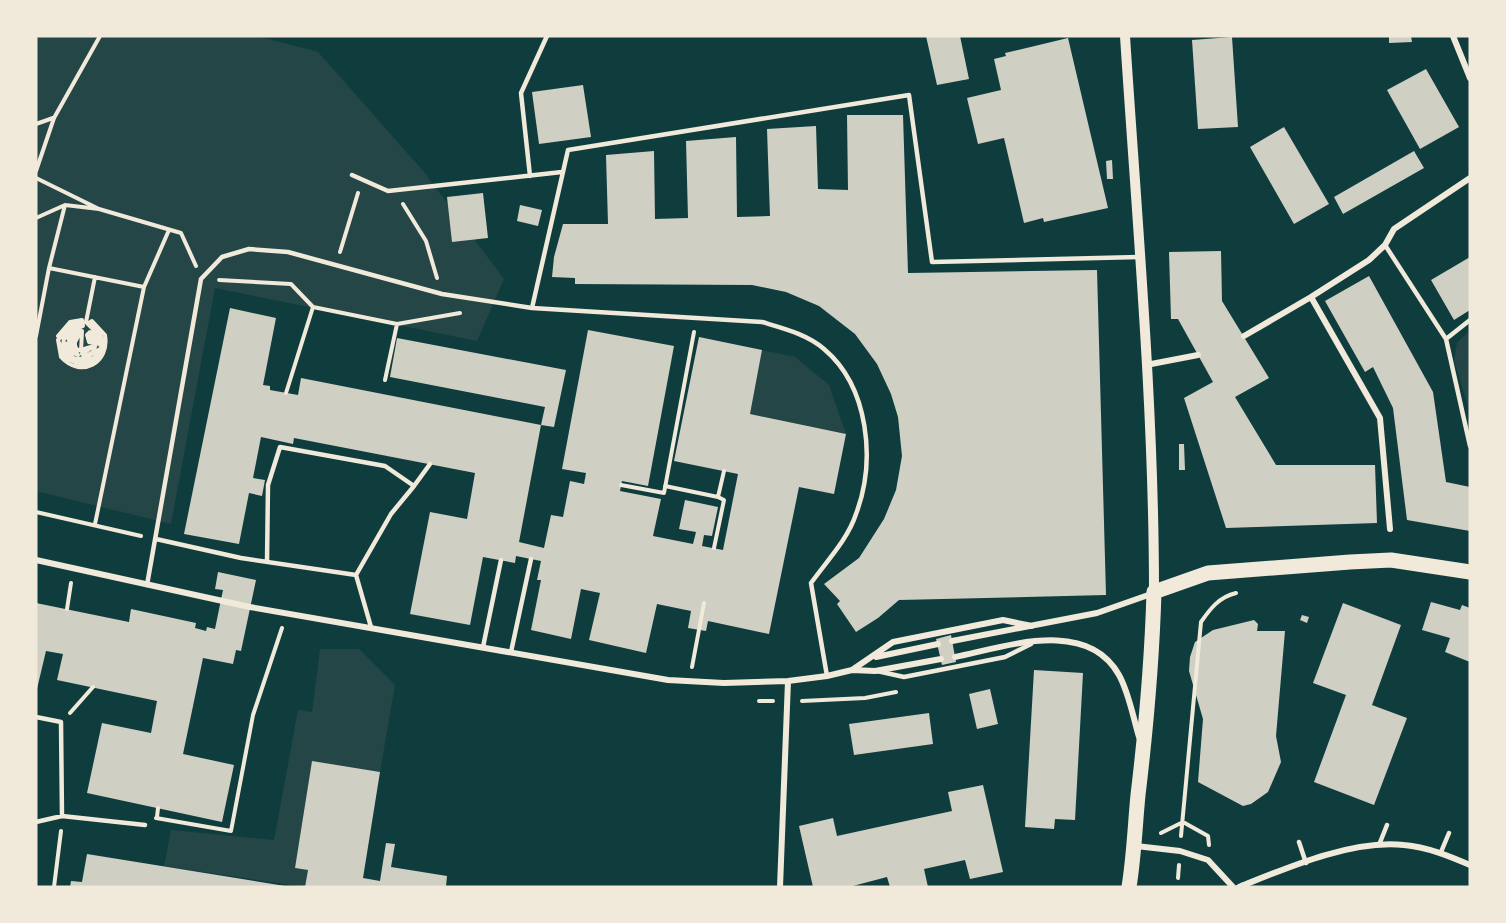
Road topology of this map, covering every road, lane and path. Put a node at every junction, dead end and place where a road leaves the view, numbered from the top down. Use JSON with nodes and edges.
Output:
{"nodes":[{"id":1,"x":100,"y":36,"type":"edge"},
{"id":2,"x":547,"y":36,"type":"edge"},
{"id":3,"x":1125,"y":36,"type":"edge"},
{"id":4,"x":1453,"y":36,"type":"edge"},
{"id":5,"x":1470,"y":78,"type":"edge"},
{"id":6,"x":54,"y":118,"type":"junction"},
{"id":7,"x":36,"y":124,"type":"edge"},
{"id":8,"x":36,"y":171,"type":"edge"},
{"id":9,"x":562,"y":172,"type":"junction"},
{"id":10,"x":351,"y":175,"type":"dead end"},
{"id":11,"x":530,"y":176,"type":"junction"},
{"id":12,"x":36,"y":178,"type":"edge"},
{"id":13,"x":363,"y":178,"type":"junction"},
{"id":14,"x":1470,"y":178,"type":"edge"},
{"id":15,"x":388,"y":190,"type":"junction"},
{"id":16,"x":65,"y":205,"type":"junction"},
{"id":17,"x":36,"y":218,"type":"edge"},
{"id":18,"x":169,"y":230,"type":"dead end"},
{"id":19,"x":1385,"y":245,"type":"junction"},
{"id":20,"x":1139,"y":257,"type":"junction"},
{"id":21,"x":335,"y":266,"type":"junction"},
{"id":22,"x":49,"y":268,"type":"junction"},
{"id":23,"x":96,"y":277,"type":"junction"},
{"id":24,"x":144,"y":286,"type":"junction"},
{"id":25,"x":442,"y":294,"type":"junction"},
{"id":26,"x":1311,"y":297,"type":"junction"},
{"id":27,"x":532,"y":308,"type":"junction"},
{"id":28,"x":463,"y":312,"type":"dead end"},
{"id":29,"x":452,"y":315,"type":"junction"},
{"id":30,"x":697,"y":318,"type":"junction"},
{"id":31,"x":1470,"y":320,"type":"edge"},
{"id":32,"x":397,"y":324,"type":"junction"},
{"id":33,"x":36,"y":336,"type":"edge"},
{"id":34,"x":1244,"y":336,"type":"dead end"},
{"id":35,"x":1446,"y":339,"type":"junction"},
{"id":36,"x":81,"y":351,"type":"junction"},
{"id":37,"x":1198,"y":355,"type":"dead end"},
{"id":38,"x":1146,"y":365,"type":"junction"},
{"id":39,"x":385,"y":380,"type":"dead end"},
{"id":40,"x":286,"y":393,"type":"dead end"},
{"id":41,"x":276,"y":441,"type":"dead end"},
{"id":42,"x":1470,"y":446,"type":"edge"},
{"id":43,"x":280,"y":447,"type":"junction"},
{"id":44,"x":430,"y":464,"type":"dead end"},
{"id":45,"x":724,"y":471,"type":"dead end"},
{"id":46,"x":621,"y":485,"type":"dead end"},
{"id":47,"x":414,"y":486,"type":"junction"},
{"id":48,"x":665,"y":486,"type":"junction"},
{"id":49,"x":718,"y":497,"type":"junction"},
{"id":50,"x":36,"y":512,"type":"edge"},
{"id":51,"x":95,"y":524,"type":"junction"},
{"id":52,"x":1390,"y":529,"type":"dead end"},
{"id":53,"x":156,"y":540,"type":"junction"},
{"id":54,"x":714,"y":548,"type":"dead end"},
{"id":55,"x":531,"y":559,"type":"dead end"},
{"id":56,"x":36,"y":560,"type":"edge"},
{"id":57,"x":501,"y":560,"type":"dead end"},
{"id":58,"x":267,"y":562,"type":"junction"},
{"id":59,"x":73,"y":568,"type":"junction"},
{"id":60,"x":1470,"y":572,"type":"edge"},
{"id":61,"x":356,"y":575,"type":"junction"},
{"id":62,"x":147,"y":585,"type":"junction"},
{"id":63,"x":1247,"y":590,"type":"dead end"},
{"id":64,"x":1154,"y":592,"type":"junction"},
{"id":65,"x":704,"y":603,"type":"dead end"},
{"id":66,"x":67,"y":609,"type":"dead end"},
{"id":67,"x":287,"y":613,"type":"junction"},
{"id":68,"x":1032,"y":626,"type":"junction"},
{"id":69,"x":371,"y":627,"type":"junction"},
{"id":70,"x":952,"y":641,"type":"dead end"},
{"id":71,"x":1036,"y":641,"type":"junction"},
{"id":72,"x":938,"y":644,"type":"dead end"},
{"id":73,"x":483,"y":647,"type":"junction"},
{"id":74,"x":511,"y":652,"type":"junction"},
{"id":75,"x":872,"y":657,"type":"junction"},
{"id":76,"x":955,"y":657,"type":"dead end"},
{"id":77,"x":941,"y":659,"type":"dead end"},
{"id":78,"x":852,"y":670,"type":"junction"},
{"id":79,"x":875,"y":671,"type":"junction"},
{"id":80,"x":827,"y":676,"type":"junction"},
{"id":81,"x":689,"y":681,"type":"junction"},
{"id":82,"x":788,"y":681,"type":"junction"},
{"id":83,"x":93,"y":687,"type":"dead end"},
{"id":84,"x":903,"y":690,"type":"dead end"},
{"id":85,"x":810,"y":701,"type":"dead end"},
{"id":86,"x":36,"y":717,"type":"edge"},
{"id":87,"x":61,"y":722,"type":"junction"},
{"id":88,"x":1144,"y":752,"type":"junction"},
{"id":89,"x":158,"y":808,"type":"dead end"},
{"id":90,"x":62,"y":816,"type":"junction"},
{"id":91,"x":157,"y":818,"type":"junction"},
{"id":92,"x":36,"y":822,"type":"edge"},
{"id":93,"x":145,"y":825,"type":"joint"},
{"id":94,"x":1387,"y":825,"type":"dead end"},
{"id":95,"x":1449,"y":833,"type":"dead end"},
{"id":96,"x":1208,"y":836,"type":"dead end"},
{"id":97,"x":1299,"y":842,"type":"dead end"},
{"id":98,"x":1379,"y":844,"type":"junction"},
{"id":99,"x":1136,"y":846,"type":"junction"},
{"id":100,"x":1441,"y":852,"type":"junction"},
{"id":101,"x":1306,"y":863,"type":"junction"},
{"id":102,"x":1470,"y":865,"type":"edge"},
{"id":103,"x":54,"y":887,"type":"edge"},
{"id":104,"x":780,"y":887,"type":"edge"},
{"id":105,"x":1129,"y":887,"type":"edge"},
{"id":106,"x":1233,"y":887,"type":"edge"},
{"id":107,"x":1239,"y":887,"type":"edge"}],
"edges":[{"from":1,"to":6,"type":"path"},
{"from":2,"to":11,"type":"lane"},
{"from":3,"to":20,"type":"street"},
{"from":4,"to":5,"type":"street"},
{"from":6,"to":7,"type":"path"},
{"from":6,"to":8,"type":"path"},
{"from":9,"to":11,"type":"lane"},
{"from":9,"to":20,"type":"lane"},
{"from":9,"to":27,"type":"lane"},
{"from":10,"to":13,"type":"lane"},
{"from":11,"to":15,"type":"lane"},
{"from":12,"to":16,"type":"path"},
{"from":13,"to":15,"type":"lane"},
{"from":13,"to":21,"type":"path"},
{"from":14,"to":19,"type":"street"},
{"from":15,"to":25,"type":"path"},
{"from":16,"to":17,"type":"path"},
{"from":16,"to":22,"type":"path"},
{"from":18,"to":24,"type":"path"},
{"from":19,"to":26,"type":"street"},
{"from":19,"to":35,"type":"lane"},
{"from":20,"to":38,"type":"street"},
{"from":21,"to":25,"type":"lane"},
{"from":21,"to":53,"type":"lane"},
{"from":22,"to":23,"type":"path"},
{"from":22,"to":33,"type":"path"},
{"from":23,"to":24,"type":"path"},
{"from":23,"to":36,"type":"path"},
{"from":24,"to":51,"type":"path"},
{"from":25,"to":27,"type":"lane"},
{"from":25,"to":29,"type":"path"},
{"from":26,"to":34,"type":"street"},
{"from":26,"to":52,"type":"street"},
{"from":27,"to":30,"type":"lane"},
{"from":28,"to":29,"type":"path"},
{"from":29,"to":32,"type":"path"},
{"from":30,"to":48,"type":"path"},
{"from":30,"to":80,"type":"lane"},
{"from":31,"to":35,"type":"lane"},
{"from":32,"to":39,"type":"path"},
{"from":32,"to":40,"type":"path"},
{"from":35,"to":42,"type":"lane"},
{"from":36,"to":36,"type":"path"},
{"from":37,"to":38,"type":"street"},
{"from":38,"to":64,"type":"street"},
{"from":41,"to":43,"type":"lane"},
{"from":43,"to":47,"type":"lane"},
{"from":43,"to":58,"type":"lane"},
{"from":44,"to":47,"type":"lane"},
{"from":45,"to":49,"type":"path"},
{"from":46,"to":48,"type":"path"},
{"from":47,"to":61,"type":"lane"},
{"from":48,"to":49,"type":"path"},
{"from":49,"to":54,"type":"path"},
{"from":50,"to":51,"type":"path"},
{"from":51,"to":53,"type":"path"},
{"from":53,"to":58,"type":"lane"},
{"from":53,"to":62,"type":"lane"},
{"from":55,"to":74,"type":"lane"},
{"from":56,"to":59,"type":"street"},
{"from":57,"to":73,"type":"lane"},
{"from":58,"to":61,"type":"lane"},
{"from":59,"to":62,"type":"street"},
{"from":59,"to":66,"type":"path"},
{"from":60,"to":64,"type":"main road"},
{"from":61,"to":69,"type":"lane"},
{"from":62,"to":67,"type":"street"},
{"from":63,"to":96,"type":"path"},
{"from":64,"to":68,"type":"street"},
{"from":64,"to":88,"type":"main road"},
{"from":65,"to":81,"type":"path"},
{"from":67,"to":69,"type":"street"},
{"from":67,"to":91,"type":"path"},
{"from":68,"to":70,"type":"street"},
{"from":68,"to":75,"type":"street"},
{"from":69,"to":73,"type":"street"},
{"from":71,"to":76,"type":"street"},
{"from":71,"to":79,"type":"lane"},
{"from":71,"to":88,"type":"street"},
{"from":72,"to":75,"type":"street"},
{"from":73,"to":74,"type":"street"},
{"from":74,"to":81,"type":"street"},
{"from":75,"to":78,"type":"street"},
{"from":77,"to":79,"type":"street"},
{"from":78,"to":79,"type":"street"},
{"from":78,"to":80,"type":"street"},
{"from":80,"to":82,"type":"street"},
{"from":81,"to":82,"type":"street"},
{"from":82,"to":104,"type":"street"},
{"from":83,"to":87,"type":"path"},
{"from":84,"to":85,"type":"path"},
{"from":86,"to":87,"type":"lane"},
{"from":87,"to":90,"type":"lane"},
{"from":88,"to":99,"type":"main road"},
{"from":89,"to":91,"type":"path"},
{"from":90,"to":92,"type":"lane"},
{"from":90,"to":93,"type":"lane"},
{"from":90,"to":103,"type":"path"},
{"from":91,"to":93,"type":"path"},
{"from":94,"to":98,"type":"lane"},
{"from":95,"to":100,"type":"lane"},
{"from":97,"to":101,"type":"lane"},
{"from":98,"to":100,"type":"street"},
{"from":98,"to":101,"type":"street"},
{"from":99,"to":105,"type":"main road"},
{"from":99,"to":106,"type":"street"},
{"from":100,"to":102,"type":"street"},
{"from":101,"to":107,"type":"street"}]}
